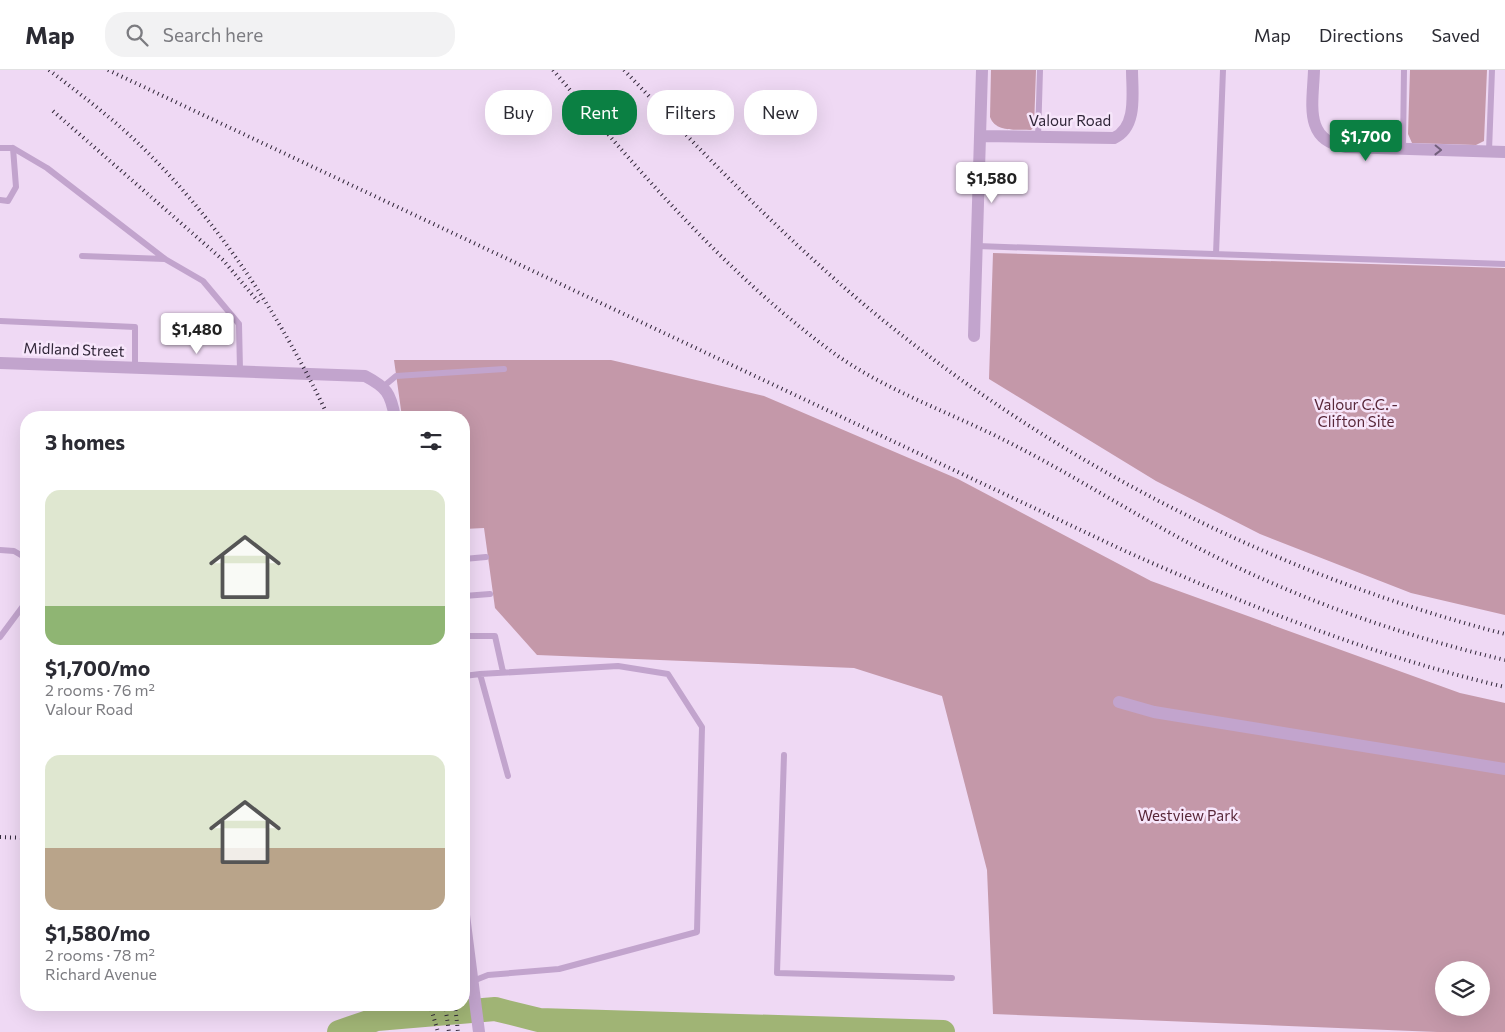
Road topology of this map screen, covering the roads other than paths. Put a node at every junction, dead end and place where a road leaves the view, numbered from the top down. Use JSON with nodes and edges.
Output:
{"nodes":[{"id":1,"x":982,"y":70,"type":"edge"},
{"id":2,"x":1040,"y":70,"type":"edge"},
{"id":3,"x":1132,"y":70,"type":"edge"},
{"id":4,"x":1223,"y":70,"type":"edge"},
{"id":5,"x":1314,"y":70,"type":"edge"},
{"id":6,"x":1404,"y":70,"type":"edge"},
{"id":7,"x":1492,"y":70,"type":"edge"},
{"id":8,"x":980,"y":136,"type":"junction"},
{"id":9,"x":1038,"y":138,"type":"junction"},
{"id":10,"x":0,"y":148,"type":"edge"},
{"id":11,"x":13,"y":148,"type":"junction"},
{"id":12,"x":1403,"y":149,"type":"junction"},
{"id":13,"x":1489,"y":151,"type":"junction"},
{"id":14,"x":1505,"y":152,"type":"edge"},
{"id":15,"x":0,"y":200,"type":"edge"},
{"id":16,"x":977,"y":246,"type":"junction"},
{"id":17,"x":1216,"y":254,"type":"junction"},
{"id":18,"x":82,"y":256,"type":"dead end"},
{"id":19,"x":165,"y":259,"type":"junction"},
{"id":20,"x":1505,"y":264,"type":"edge"},
{"id":21,"x":0,"y":322,"type":"edge"},
{"id":22,"x":974,"y":336,"type":"dead end"},
{"id":23,"x":0,"y":363,"type":"edge"},
{"id":24,"x":135,"y":367,"type":"junction"},
{"id":25,"x":504,"y":369,"type":"dead end"},
{"id":26,"x":240,"y":370,"type":"junction"},
{"id":27,"x":384,"y":386,"type":"junction"},
{"id":28,"x":394,"y":411,"type":"edge"},
{"id":29,"x":0,"y":550,"type":"edge"},
{"id":30,"x":20,"y":554,"type":"edge"},
{"id":31,"x":486,"y":557,"type":"dead end"},
{"id":32,"x":470,"y":558,"type":"edge"},
{"id":33,"x":490,"y":594,"type":"dead end"},
{"id":34,"x":470,"y":596,"type":"edge"},
{"id":35,"x":20,"y":610,"type":"edge"},
{"id":36,"x":470,"y":636,"type":"edge"},
{"id":37,"x":0,"y":637,"type":"edge"},
{"id":38,"x":503,"y":672,"type":"junction"},
{"id":39,"x":480,"y":674,"type":"junction"},
{"id":40,"x":470,"y":675,"type":"edge"},
{"id":41,"x":1119,"y":702,"type":"dead end"},
{"id":42,"x":784,"y":755,"type":"dead end"},
{"id":43,"x":1505,"y":769,"type":"edge"},
{"id":44,"x":508,"y":776,"type":"dead end"},
{"id":45,"x":470,"y":959,"type":"edge"},
{"id":46,"x":952,"y":978,"type":"dead end"},
{"id":47,"x":473,"y":981,"type":"junction"},
{"id":48,"x":479,"y":1032,"type":"edge"}],
"edges":[{"from":1,"to":8,"type":"street"},
{"from":2,"to":9,"type":"lane"},
{"from":3,"to":9,"type":"street","name":"Valour Road"},
{"from":4,"to":17,"type":"lane"},
{"from":5,"to":12,"type":"street"},
{"from":6,"to":12,"type":"lane"},
{"from":7,"to":13,"type":"lane"},
{"from":8,"to":9,"type":"street","name":"Valour Road"},
{"from":8,"to":16,"type":"street"},
{"from":10,"to":11,"type":"lane"},
{"from":11,"to":15,"type":"lane"},
{"from":11,"to":19,"type":"lane"},
{"from":12,"to":13,"type":"street","one_way":true},
{"from":13,"to":14,"type":"street"},
{"from":16,"to":17,"type":"lane"},
{"from":16,"to":22,"type":"street"},
{"from":17,"to":20,"type":"lane"},
{"from":18,"to":19,"type":"lane"},
{"from":19,"to":26,"type":"lane"},
{"from":21,"to":24,"type":"lane"},
{"from":23,"to":24,"type":"street","name":"Midland Street"},
{"from":24,"to":26,"type":"street","name":"Midland Street"},
{"from":25,"to":27,"type":"lane"},
{"from":26,"to":27,"type":"street","name":"Midland Street"},
{"from":27,"to":28,"type":"street"},
{"from":29,"to":30,"type":"lane"},
{"from":31,"to":32,"type":"lane"},
{"from":33,"to":34,"type":"lane"},
{"from":35,"to":37,"type":"lane"},
{"from":36,"to":38,"type":"lane"},
{"from":38,"to":39,"type":"lane"},
{"from":38,"to":47,"type":"lane"},
{"from":39,"to":40,"type":"lane"},
{"from":39,"to":44,"type":"lane"},
{"from":41,"to":43,"type":"street"},
{"from":42,"to":46,"type":"lane"},
{"from":45,"to":47,"type":"street"},
{"from":47,"to":48,"type":"street"}]}
